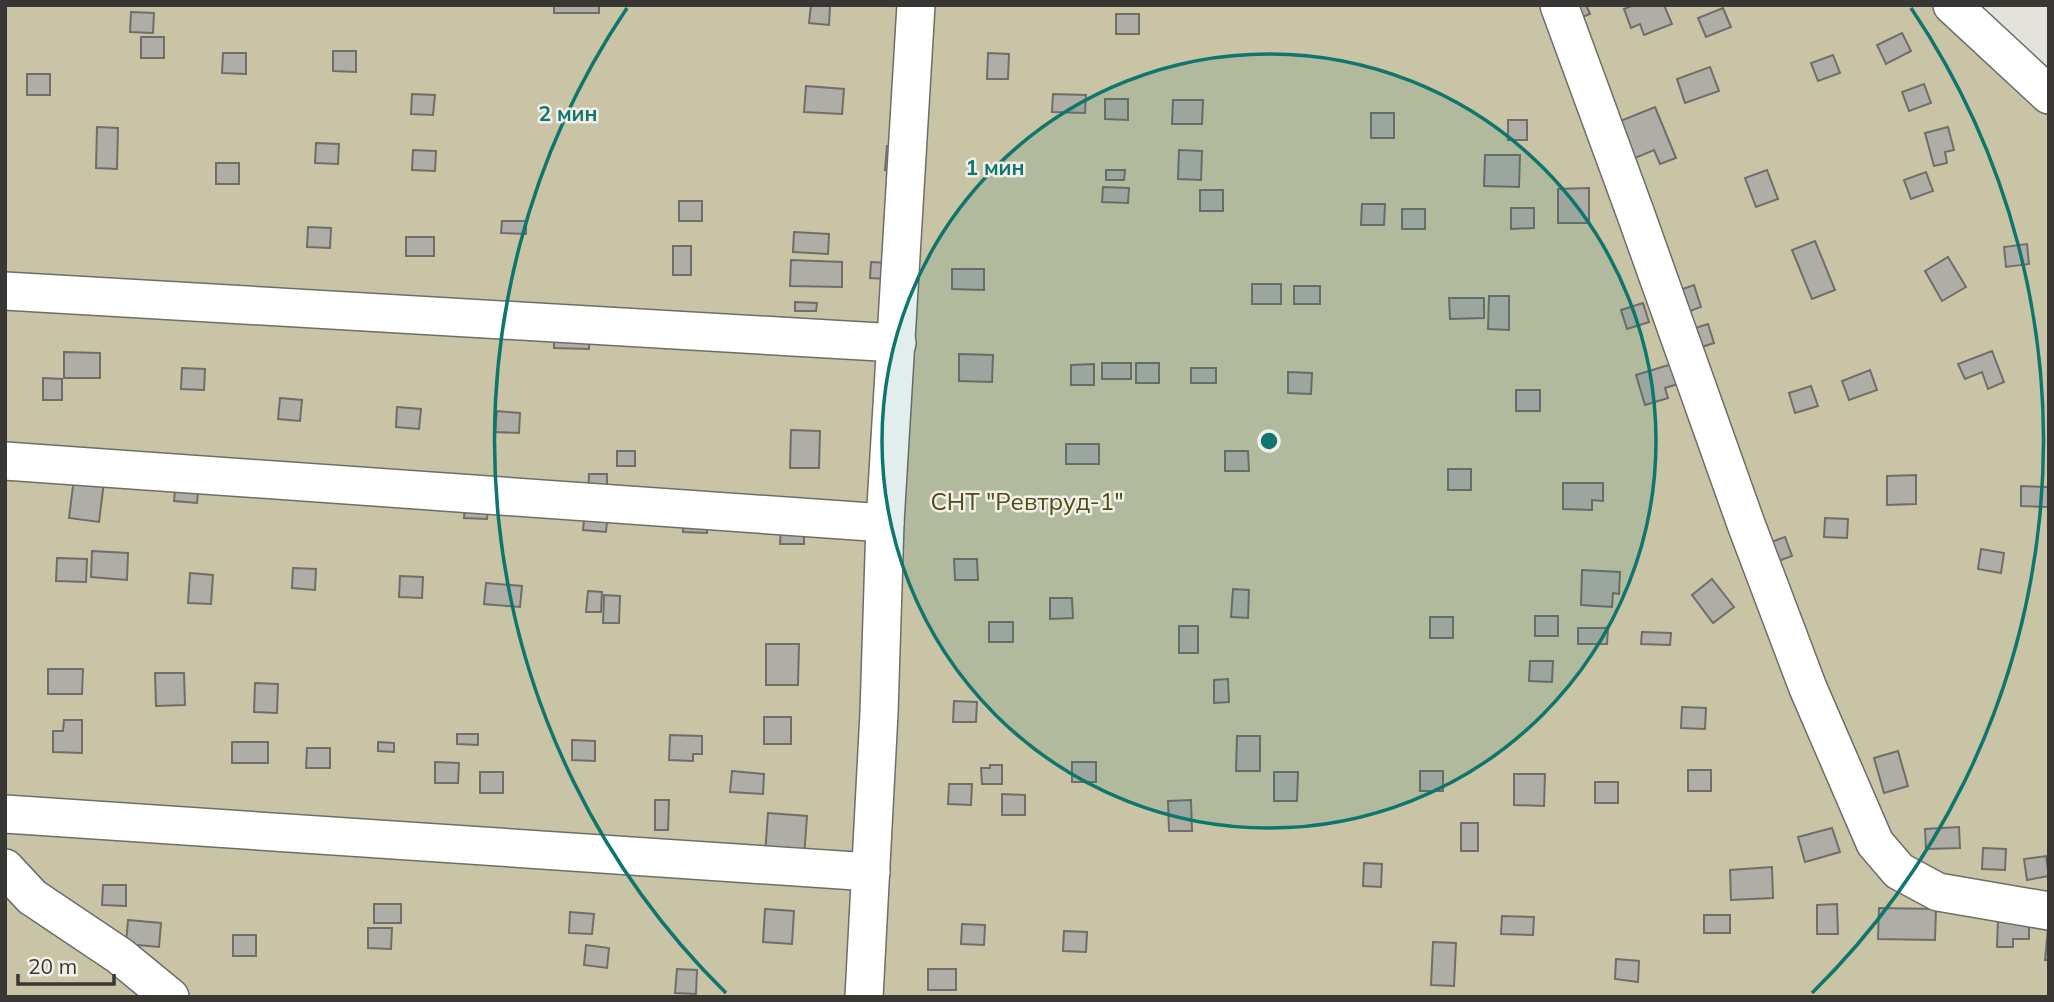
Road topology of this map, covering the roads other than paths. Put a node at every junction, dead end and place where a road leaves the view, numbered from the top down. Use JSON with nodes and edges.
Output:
{"nodes":[{"id":1,"x":916,"y":5,"type":"edge"},
{"id":2,"x":1559,"y":5,"type":"edge"},
{"id":3,"x":1952,"y":5,"type":"edge"},
{"id":4,"x":2049,"y":95,"type":"edge"},
{"id":5,"x":5,"y":291,"type":"edge"},
{"id":6,"x":897,"y":343,"type":"junction"},
{"id":7,"x":5,"y":461,"type":"edge"},
{"id":8,"x":885,"y":523,"type":"junction"},
{"id":9,"x":5,"y":814,"type":"edge"},
{"id":10,"x":5,"y":869,"type":"edge"},
{"id":11,"x":871,"y":872,"type":"junction"},
{"id":12,"x":2049,"y":911,"type":"edge"},
{"id":13,"x":170,"y":997,"type":"edge"},
{"id":14,"x":864,"y":997,"type":"edge"}],
"edges":[{"from":1,"to":6,"type":"street"},
{"from":2,"to":12,"type":"street"},
{"from":3,"to":4,"type":"street"},
{"from":5,"to":6,"type":"street"},
{"from":6,"to":8,"type":"street"},
{"from":7,"to":8,"type":"street"},
{"from":8,"to":11,"type":"street"},
{"from":9,"to":11,"type":"street"},
{"from":10,"to":13,"type":"street"},
{"from":11,"to":14,"type":"street"}]}
